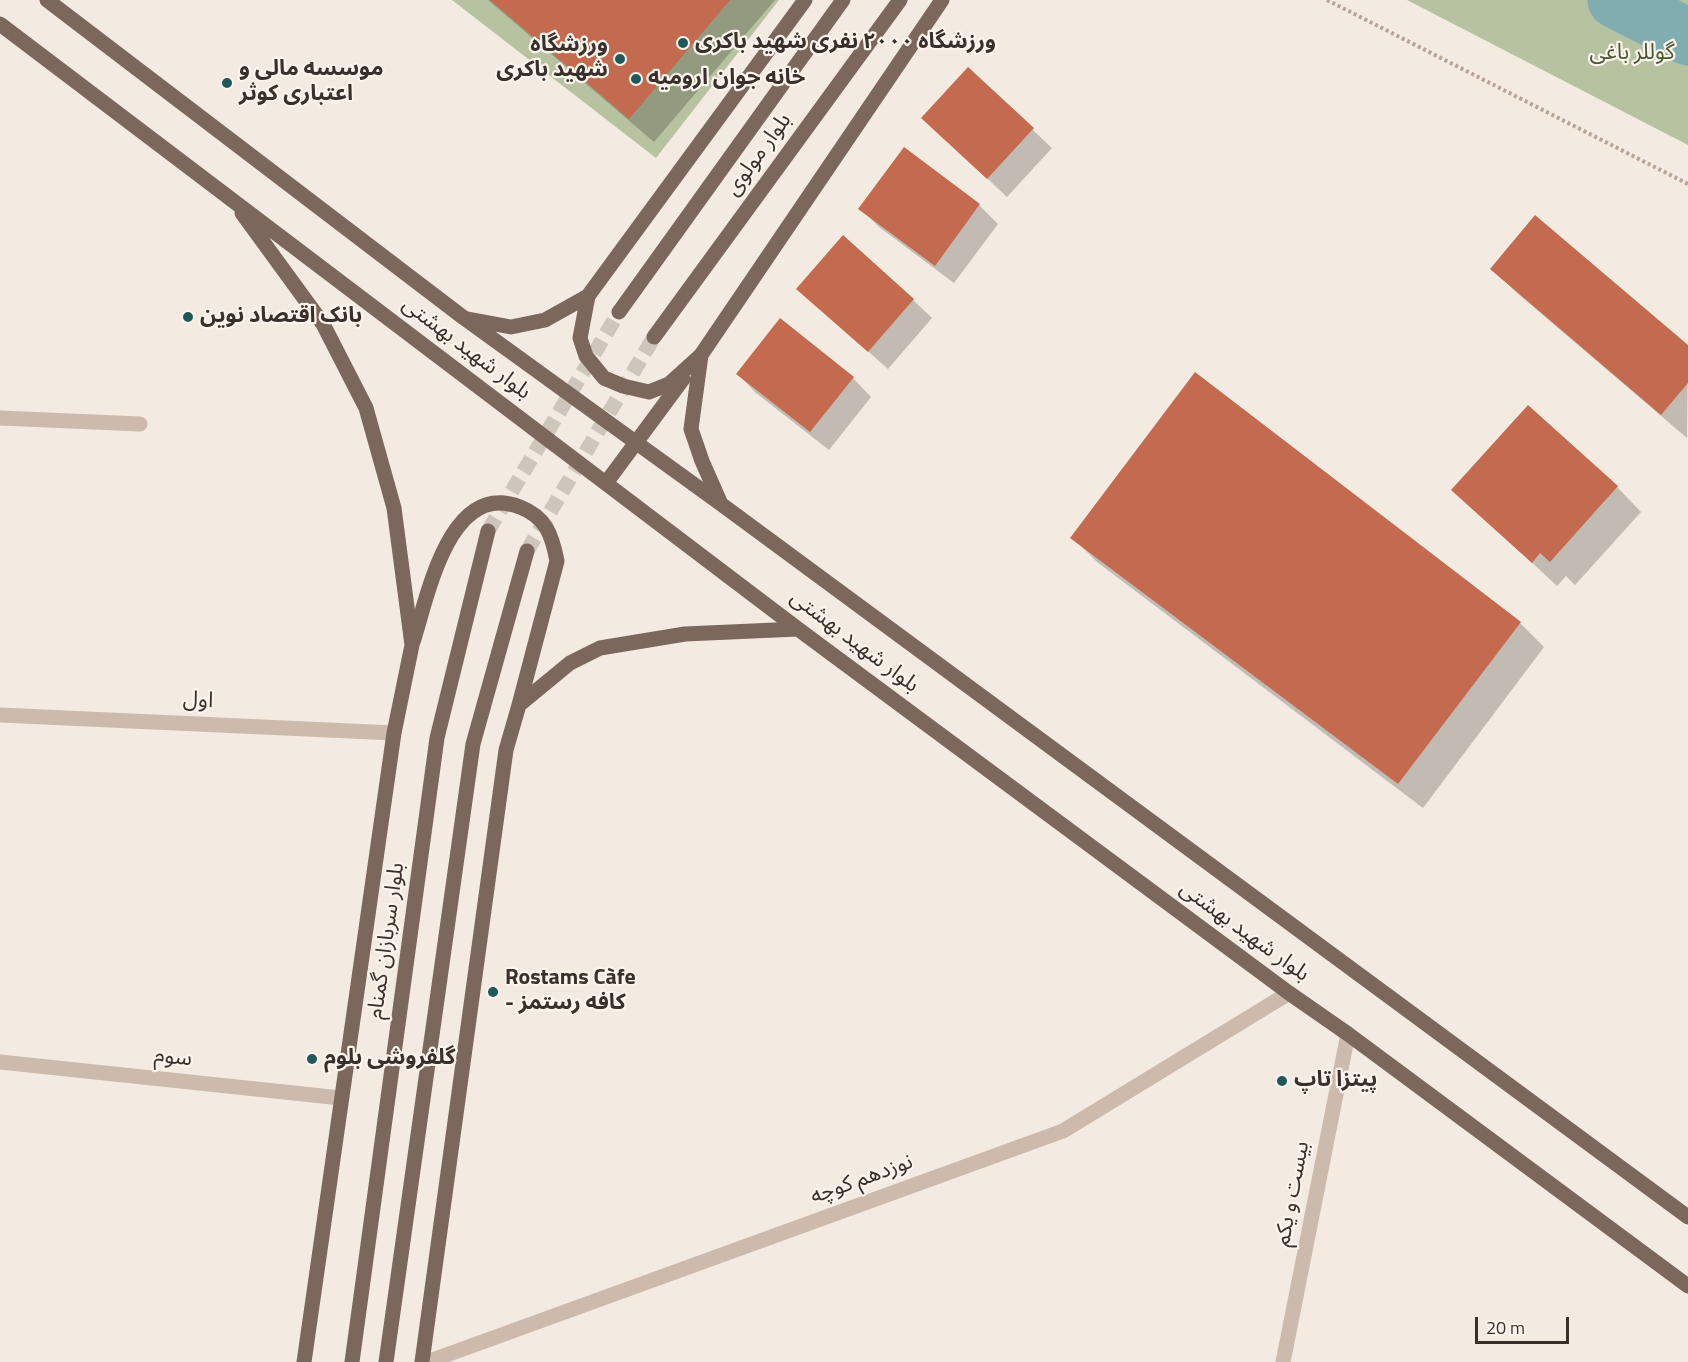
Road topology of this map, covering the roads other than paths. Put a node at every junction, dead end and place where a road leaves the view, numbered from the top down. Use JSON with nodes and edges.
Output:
{"nodes":[{"id":1,"x":47,"y":0,"type":"edge"},
{"id":2,"x":805,"y":0,"type":"edge"},
{"id":3,"x":843,"y":0,"type":"edge"},
{"id":4,"x":900,"y":0,"type":"edge"},
{"id":5,"x":942,"y":0,"type":"edge"},
{"id":6,"x":0,"y":24,"type":"edge"},
{"id":7,"x":231,"y":199,"type":"junction"},
{"id":8,"x":588,"y":296,"type":"junction"},
{"id":9,"x":619,"y":312,"type":"tunnel mouth"},
{"id":10,"x":464,"y":318,"type":"junction"},
{"id":11,"x":654,"y":337,"type":"tunnel mouth"},
{"id":12,"x":701,"y":355,"type":"junction"},
{"id":13,"x":0,"y":418,"type":"edge"},
{"id":14,"x":140,"y":424,"type":"dead end"},
{"id":15,"x":635,"y":443,"type":"junction"},
{"id":16,"x":606,"y":483,"type":"junction"},
{"id":17,"x":721,"y":504,"type":"junction"},
{"id":18,"x":488,"y":531,"type":"tunnel mouth"},
{"id":19,"x":527,"y":551,"type":"tunnel mouth"},
{"id":20,"x":798,"y":629,"type":"junction"},
{"id":21,"x":412,"y":645,"type":"junction"},
{"id":22,"x":519,"y":705,"type":"junction"},
{"id":23,"x":0,"y":715,"type":"edge"},
{"id":24,"x":394,"y":733,"type":"junction"},
{"id":25,"x":1288,"y":993,"type":"junction"},
{"id":26,"x":1348,"y":1034,"type":"junction"},
{"id":27,"x":0,"y":1062,"type":"edge"},
{"id":28,"x":341,"y":1098,"type":"junction"},
{"id":29,"x":1688,"y":1217,"type":"edge"},
{"id":30,"x":1688,"y":1286,"type":"edge"},
{"id":31,"x":304,"y":1362,"type":"edge"},
{"id":32,"x":352,"y":1362,"type":"edge"},
{"id":33,"x":386,"y":1362,"type":"edge"},
{"id":34,"x":422,"y":1362,"type":"edge"},
{"id":35,"x":427,"y":1362,"type":"edge"},
{"id":36,"x":1283,"y":1362,"type":"edge"}],
"edges":[{"from":1,"to":10,"type":"main road","name":"بلوار شهید بهشتی"},
{"from":2,"to":8,"type":"main road"},
{"from":3,"to":9,"type":"main road","name":"بلوار مولوی"},
{"from":4,"to":11,"type":"main road","name":"بلوار مولوی"},
{"from":5,"to":12,"type":"main road"},
{"from":6,"to":7,"type":"main road","name":"بلوار شهید بهشتی"},
{"from":7,"to":16,"type":"main road","name":"بلوار شهید بهشتی"},
{"from":7,"to":21,"type":"main road"},
{"from":8,"to":10,"type":"main road"},
{"from":8,"to":12,"type":"main road"},
{"from":10,"to":15,"type":"main road","name":"بلوار شهید بهشتی"},
{"from":12,"to":15,"type":"main road"},
{"from":12,"to":17,"type":"main road"},
{"from":13,"to":14,"type":"street"},
{"from":15,"to":16,"type":"main road"},
{"from":15,"to":17,"type":"main road","name":"بلوار شهید بهشتی"},
{"from":16,"to":20,"type":"main road","name":"بلوار شهید بهشتی"},
{"from":17,"to":29,"type":"main road","name":"بلوار شهید بهشتی"},
{"from":18,"to":32,"type":"main road","name":"بلوار سربازان گمنام"},
{"from":19,"to":33,"type":"main road"},
{"from":20,"to":22,"type":"main road"},
{"from":20,"to":25,"type":"main road","name":"بلوار شهید بهشتی"},
{"from":21,"to":22,"type":"main road"},
{"from":21,"to":24,"type":"main road"},
{"from":22,"to":34,"type":"main road"},
{"from":23,"to":24,"type":"street","name":"اول"},
{"from":24,"to":28,"type":"main road"},
{"from":25,"to":26,"type":"main road","name":"بلوار شهید بهشتی"},
{"from":25,"to":35,"type":"street","name":"نوزدهم کوچه"},
{"from":26,"to":30,"type":"main road","name":"بلوار شهید بهشتی"},
{"from":26,"to":36,"type":"street","name":"بیست و یکم"},
{"from":27,"to":28,"type":"street","name":"سوم"},
{"from":28,"to":31,"type":"main road"}]}
